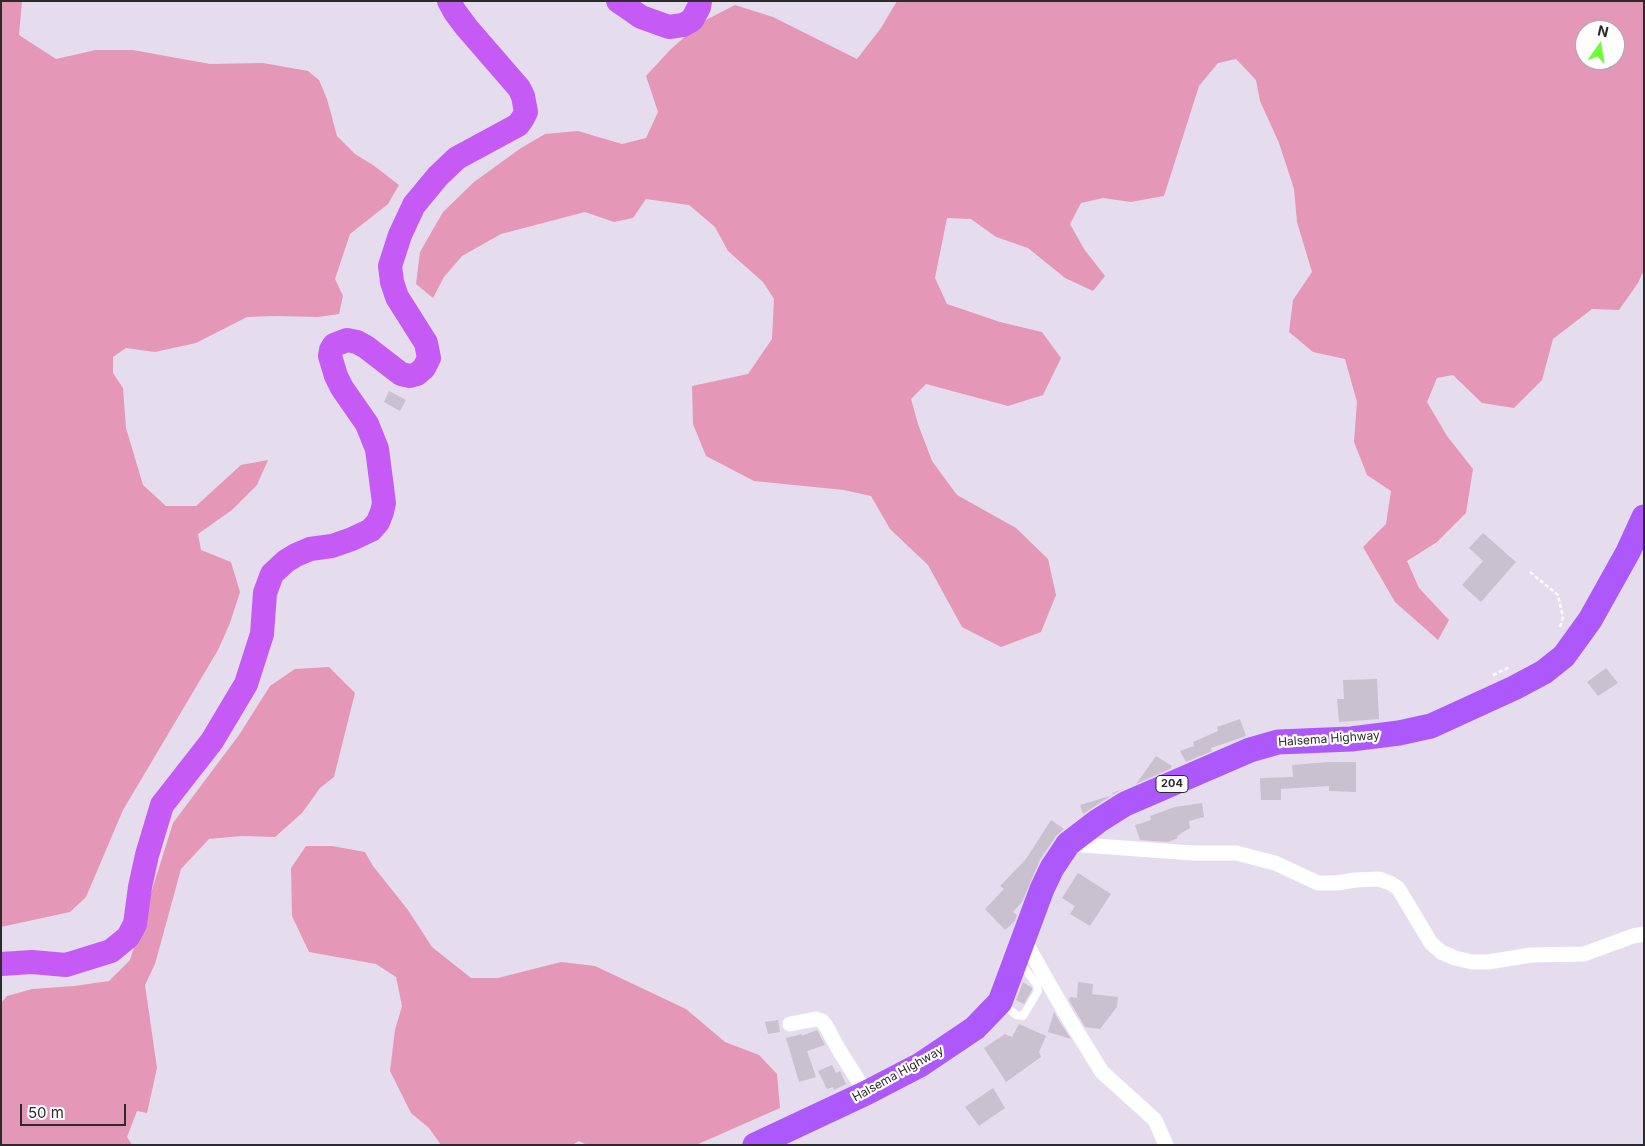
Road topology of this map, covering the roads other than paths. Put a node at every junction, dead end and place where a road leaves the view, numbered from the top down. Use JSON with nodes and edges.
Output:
{"nodes":[{"id":1,"x":449,"y":1,"type":"edge"},
{"id":2,"x":618,"y":1,"type":"edge"},
{"id":3,"x":700,"y":1,"type":"edge"},
{"id":4,"x":1644,"y":517,"type":"edge"},
{"id":5,"x":1068,"y":844,"type":"junction"},
{"id":6,"x":1644,"y":934,"type":"edge"},
{"id":7,"x":1019,"y":947,"type":"junction"},
{"id":8,"x":1,"y":964,"type":"edge"},
{"id":9,"x":790,"y":1024,"type":"dead end"},
{"id":10,"x":866,"y":1093,"type":"junction"},
{"id":11,"x":755,"y":1145,"type":"edge"},
{"id":12,"x":1166,"y":1145,"type":"edge"}],
"edges":[{"from":1,"to":8,"type":"main road"},
{"from":2,"to":3,"type":"main road"},
{"from":4,"to":5,"type":"highway","name":"Halsema Highway","number":"204"},
{"from":5,"to":6,"type":"street"},
{"from":5,"to":7,"type":"highway","name":"Halsema Highway","number":"204"},
{"from":7,"to":10,"type":"highway","name":"Halsema Highway","number":"204"},
{"from":7,"to":12,"type":"street"},
{"from":9,"to":10,"type":"street"},
{"from":10,"to":11,"type":"highway","name":"Halsema Highway","number":"204"}]}
